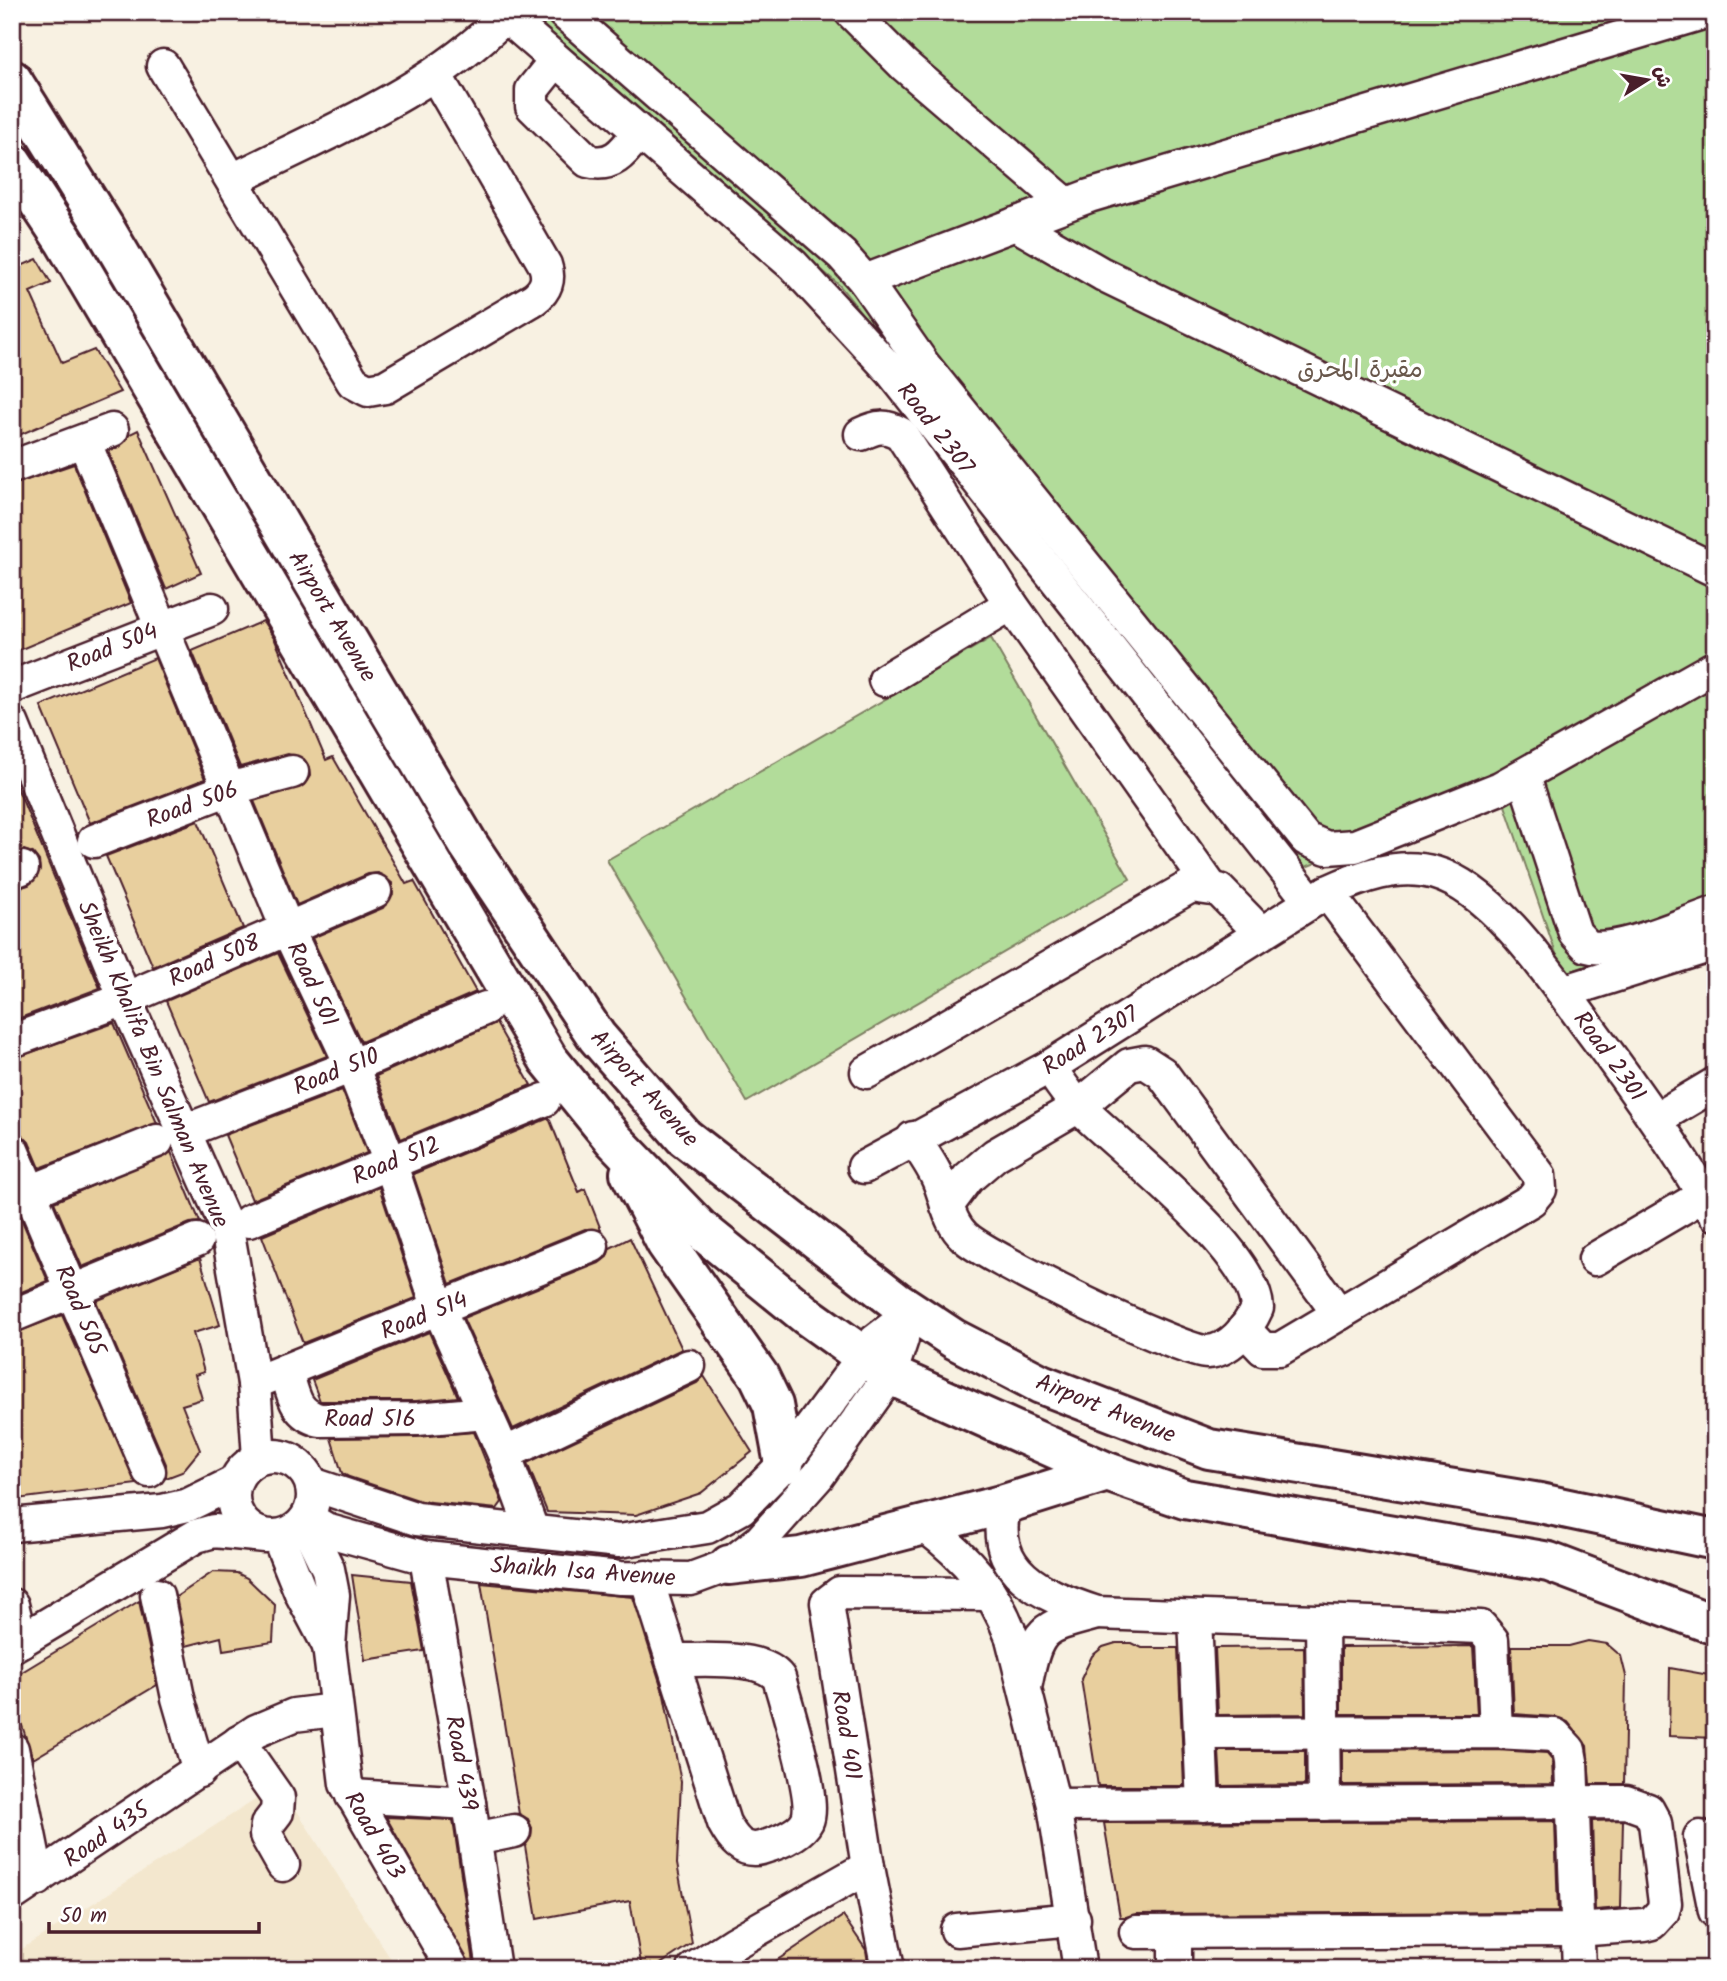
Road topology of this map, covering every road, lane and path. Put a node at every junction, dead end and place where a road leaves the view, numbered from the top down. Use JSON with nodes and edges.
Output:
{"nodes":[{"id":1,"x":563,"y":12,"type":"edge"},
{"id":2,"x":850,"y":12,"type":"edge"},
{"id":3,"x":1706,"y":12,"type":"edge"},
{"id":4,"x":503,"y":14,"type":"edge"},
{"id":5,"x":555,"y":60,"type":"junction"},
{"id":6,"x":163,"y":66,"type":"dead end"},
{"id":7,"x":436,"y":76,"type":"junction"},
{"id":8,"x":12,"y":80,"type":"edge"},
{"id":9,"x":639,"y":132,"type":"junction"},
{"id":10,"x":12,"y":162,"type":"edge"},
{"id":11,"x":233,"y":180,"type":"junction"},
{"id":12,"x":1066,"y":204,"type":"junction"},
{"id":13,"x":1016,"y":224,"type":"junction"},
{"id":14,"x":865,"y":281,"type":"junction"},
{"id":15,"x":861,"y":433,"type":"dead end"},
{"id":16,"x":12,"y":467,"type":"edge"},
{"id":17,"x":1715,"y":570,"type":"edge"},
{"id":18,"x":1011,"y":604,"type":"junction"},
{"id":19,"x":212,"y":609,"type":"dead end"},
{"id":20,"x":163,"y":627,"type":"junction"},
{"id":21,"x":1715,"y":667,"type":"edge"},
{"id":22,"x":886,"y":680,"type":"dead end"},
{"id":23,"x":12,"y":687,"type":"edge"},
{"id":24,"x":12,"y":723,"type":"edge"},
{"id":25,"x":292,"y":772,"type":"dead end"},
{"id":26,"x":1524,"y":777,"type":"junction"},
{"id":27,"x":229,"y":789,"type":"junction"},
{"id":28,"x":94,"y":841,"type":"dead end"},
{"id":29,"x":1210,"y":886,"type":"junction"},
{"id":30,"x":375,"y":891,"type":"dead end"},
{"id":31,"x":1319,"y":896,"type":"junction"},
{"id":32,"x":1715,"y":913,"type":"edge"},
{"id":33,"x":287,"y":928,"type":"junction"},
{"id":34,"x":1261,"y":933,"type":"junction"},
{"id":35,"x":1715,"y":944,"type":"edge"},
{"id":36,"x":1563,"y":992,"type":"junction"},
{"id":37,"x":125,"y":999,"type":"junction"},
{"id":38,"x":486,"y":1008,"type":"dead end"},
{"id":39,"x":12,"y":1041,"type":"edge"},
{"id":40,"x":352,"y":1066,"type":"junction"},
{"id":41,"x":1049,"y":1067,"type":"junction"},
{"id":42,"x":867,"y":1072,"type":"dead end"},
{"id":43,"x":1715,"y":1084,"type":"edge"},
{"id":44,"x":544,"y":1100,"type":"dead end"},
{"id":45,"x":1079,"y":1106,"type":"junction"},
{"id":46,"x":1656,"y":1119,"type":"junction"},
{"id":47,"x":171,"y":1136,"type":"junction"},
{"id":48,"x":913,"y":1138,"type":"junction"},
{"id":49,"x":614,"y":1140,"type":"junction"},
{"id":50,"x":12,"y":1150,"type":"edge"},
{"id":51,"x":390,"y":1162,"type":"junction"},
{"id":52,"x":864,"y":1167,"type":"dead end"},
{"id":53,"x":21,"y":1195,"type":"edge"},
{"id":54,"x":1709,"y":1205,"type":"edge"},
{"id":55,"x":947,"y":1206,"type":"junction"},
{"id":56,"x":248,"y":1221,"type":"dead end"},
{"id":57,"x":197,"y":1240,"type":"dead end"},
{"id":58,"x":592,"y":1246,"type":"dead end"},
{"id":59,"x":1595,"y":1259,"type":"dead end"},
{"id":60,"x":73,"y":1292,"type":"junction"},
{"id":61,"x":439,"y":1309,"type":"junction"},
{"id":62,"x":1339,"y":1314,"type":"junction"},
{"id":63,"x":907,"y":1315,"type":"junction"},
{"id":64,"x":12,"y":1316,"type":"edge"},
{"id":65,"x":1244,"y":1329,"type":"junction"},
{"id":66,"x":689,"y":1366,"type":"dead end"},
{"id":67,"x":878,"y":1366,"type":"junction"},
{"id":68,"x":286,"y":1370,"type":"junction"},
{"id":69,"x":254,"y":1383,"type":"junction"},
{"id":70,"x":486,"y":1413,"type":"junction"},
{"id":71,"x":504,"y":1454,"type":"junction"},
{"id":72,"x":259,"y":1458,"type":"junction"},
{"id":73,"x":784,"y":1464,"type":"junction"},
{"id":74,"x":149,"y":1471,"type":"dead end"},
{"id":75,"x":1107,"y":1472,"type":"junction"},
{"id":76,"x":235,"y":1482,"type":"junction"},
{"id":77,"x":312,"y":1484,"type":"junction"},
{"id":78,"x":1005,"y":1504,"type":"junction"},
{"id":79,"x":12,"y":1525,"type":"edge"},
{"id":80,"x":925,"y":1525,"type":"junction"},
{"id":81,"x":289,"y":1528,"type":"junction"},
{"id":82,"x":532,"y":1530,"type":"junction"},
{"id":83,"x":1715,"y":1539,"type":"edge"},
{"id":84,"x":426,"y":1558,"type":"junction"},
{"id":85,"x":729,"y":1565,"type":"junction"},
{"id":86,"x":646,"y":1577,"type":"junction"},
{"id":87,"x":990,"y":1594,"type":"junction"},
{"id":88,"x":157,"y":1595,"type":"dead end"},
{"id":89,"x":12,"y":1605,"type":"edge"},
{"id":90,"x":1097,"y":1613,"type":"junction"},
{"id":91,"x":1195,"y":1617,"type":"junction"},
{"id":92,"x":1708,"y":1617,"type":"edge"},
{"id":93,"x":1322,"y":1621,"type":"junction"},
{"id":94,"x":17,"y":1644,"type":"edge"},
{"id":95,"x":672,"y":1660,"type":"junction"},
{"id":96,"x":1026,"y":1684,"type":"junction"},
{"id":97,"x":335,"y":1710,"type":"junction"},
{"id":98,"x":1200,"y":1732,"type":"junction"},
{"id":99,"x":1496,"y":1732,"type":"junction"},
{"id":100,"x":1323,"y":1733,"type":"junction"},
{"id":101,"x":239,"y":1742,"type":"junction"},
{"id":102,"x":12,"y":1749,"type":"edge"},
{"id":103,"x":199,"y":1771,"type":"junction"},
{"id":104,"x":352,"y":1796,"type":"junction"},
{"id":105,"x":1572,"y":1802,"type":"junction"},
{"id":106,"x":469,"y":1803,"type":"junction"},
{"id":107,"x":1324,"y":1804,"type":"junction"},
{"id":108,"x":1054,"y":1805,"type":"junction"},
{"id":109,"x":1203,"y":1805,"type":"junction"},
{"id":110,"x":514,"y":1831,"type":"dead end"},
{"id":111,"x":1700,"y":1837,"type":"dead end"},
{"id":112,"x":475,"y":1839,"type":"junction"},
{"id":113,"x":284,"y":1865,"type":"dead end"},
{"id":114,"x":868,"y":1867,"type":"junction"},
{"id":115,"x":25,"y":1887,"type":"edge"},
{"id":116,"x":1715,"y":1911,"type":"edge"},
{"id":117,"x":1074,"y":1919,"type":"junction"},
{"id":118,"x":957,"y":1930,"type":"dead end"},
{"id":119,"x":1576,"y":1930,"type":"junction"},
{"id":120,"x":1136,"y":1932,"type":"dead end"},
{"id":121,"x":1175,"y":1933,"type":"junction"},
{"id":122,"x":453,"y":1969,"type":"edge"},
{"id":123,"x":494,"y":1969,"type":"edge"},
{"id":124,"x":695,"y":1969,"type":"edge"},
{"id":125,"x":888,"y":1969,"type":"edge"},
{"id":126,"x":1080,"y":1969,"type":"edge"},
{"id":127,"x":1175,"y":1969,"type":"edge"},
{"id":128,"x":1579,"y":1969,"type":"edge"}],
"edges":[{"from":1,"to":14,"type":"street"},
{"from":2,"to":12,"type":"street"},
{"from":3,"to":12,"type":"street"},
{"from":4,"to":5,"type":"street","name":"Road 2307"},
{"from":4,"to":7,"type":"street"},
{"from":5,"to":9,"type":"street","name":"Road 2307"},
{"from":5,"to":9,"type":"street"},
{"from":6,"to":11,"type":"street"},
{"from":7,"to":11,"type":"street"},
{"from":7,"to":11,"type":"street"},
{"from":8,"to":63,"type":"main road","name":"Airport Avenue"},
{"from":9,"to":31,"type":"street","name":"Road 2307"},
{"from":10,"to":49,"type":"main road","name":"Airport Avenue"},
{"from":12,"to":13,"type":"street"},
{"from":13,"to":14,"type":"street"},
{"from":13,"to":17,"type":"street"},
{"from":14,"to":26,"type":"street"},
{"from":15,"to":18,"type":"street"},
{"from":16,"to":20,"type":"street","name":"Road 501"},
{"from":18,"to":22,"type":"street"},
{"from":18,"to":29,"type":"street"},
{"from":19,"to":20,"type":"street","name":"Road 504"},
{"from":20,"to":23,"type":"street","name":"Road 504"},
{"from":20,"to":27,"type":"street","name":"Road 501"},
{"from":21,"to":26,"type":"street"},
{"from":24,"to":37,"type":"street","name":"Sheikh Khalifa Bin Salman Avenue"},
{"from":25,"to":27,"type":"street","name":"Road 506"},
{"from":26,"to":32,"type":"street"},
{"from":27,"to":28,"type":"street","name":"Road 506"},
{"from":27,"to":33,"type":"street","name":"Road 501"},
{"from":29,"to":34,"type":"street"},
{"from":29,"to":42,"type":"street"},
{"from":30,"to":33,"type":"street","name":"Road 508"},
{"from":31,"to":34,"type":"street","name":"Road 2307"},
{"from":31,"to":36,"type":"street","name":"Road 2307"},
{"from":31,"to":62,"type":"street"},
{"from":33,"to":37,"type":"street","name":"Road 508"},
{"from":33,"to":40,"type":"street","name":"Road 501"},
{"from":34,"to":41,"type":"street","name":"Road 2307"},
{"from":35,"to":36,"type":"street"},
{"from":36,"to":46,"type":"street","name":"Road 2301"},
{"from":37,"to":39,"type":"street","name":"Road 508"},
{"from":37,"to":47,"type":"street","name":"Sheikh Khalifa Bin Salman Avenue"},
{"from":38,"to":40,"type":"street","name":"Road 510"},
{"from":40,"to":47,"type":"street","name":"Road 510"},
{"from":40,"to":51,"type":"street","name":"Road 501"},
{"from":41,"to":45,"type":"street"},
{"from":41,"to":48,"type":"street","name":"Road 2307"},
{"from":43,"to":46,"type":"street","name":"Road 2301"},
{"from":44,"to":51,"type":"street","name":"Road 512"},
{"from":45,"to":55,"type":"street"},
{"from":45,"to":62,"type":"street"},
{"from":45,"to":65,"type":"street"},
{"from":46,"to":54,"type":"street","name":"Road 2301"},
{"from":47,"to":53,"type":"street","name":"Road 510"},
{"from":47,"to":69,"type":"street","name":"Sheikh Khalifa Bin Salman Avenue"},
{"from":48,"to":52,"type":"street","name":"Road 2307"},
{"from":48,"to":55,"type":"street"},
{"from":49,"to":67,"type":"main road","name":"Airport Avenue"},
{"from":49,"to":73,"type":"main road"},
{"from":50,"to":53,"type":"street","name":"Road 505"},
{"from":51,"to":56,"type":"street","name":"Road 512"},
{"from":51,"to":61,"type":"street","name":"Road 501"},
{"from":53,"to":60,"type":"street","name":"Road 505"},
{"from":54,"to":59,"type":"street"},
{"from":55,"to":65,"type":"street"},
{"from":57,"to":60,"type":"street"},
{"from":58,"to":61,"type":"street","name":"Road 514"},
{"from":60,"to":64,"type":"street"},
{"from":60,"to":74,"type":"street","name":"Road 505"},
{"from":61,"to":68,"type":"street","name":"Road 514"},
{"from":61,"to":70,"type":"street","name":"Road 501"},
{"from":62,"to":65,"type":"street"},
{"from":63,"to":67,"type":"street","name":"Shaikh Isa Avenue"},
{"from":63,"to":83,"type":"main road","name":"Airport Avenue"},
{"from":66,"to":71,"type":"street"},
{"from":67,"to":73,"type":"street","name":"Shaikh Isa Avenue"},
{"from":67,"to":75,"type":"main road","name":"Airport Avenue"},
{"from":67,"to":85,"type":"street","name":"Shaikh Isa Avenue"},
{"from":68,"to":69,"type":"street","name":"Road 514"},
{"from":68,"to":70,"type":"street","name":"Road 516"},
{"from":69,"to":72,"type":"street","name":"Sheikh Khalifa Bin Salman Avenue"},
{"from":70,"to":71,"type":"street","name":"Road 501"},
{"from":71,"to":82,"type":"street","name":"Road 501"},
{"from":72,"to":76,"type":"street"},
{"from":72,"to":77,"type":"street"},
{"from":73,"to":82,"type":"street","name":"Shaikh Isa Avenue"},
{"from":75,"to":78,"type":"main road"},
{"from":75,"to":92,"type":"main road","name":"Airport Avenue"},
{"from":76,"to":79,"type":"street"},
{"from":76,"to":81,"type":"street"},
{"from":77,"to":81,"type":"street"},
{"from":77,"to":82,"type":"street","name":"Shaikh Isa Avenue"},
{"from":78,"to":80,"type":"main road"},
{"from":78,"to":90,"type":"street"},
{"from":80,"to":85,"type":"main road"},
{"from":80,"to":87,"type":"street"},
{"from":81,"to":84,"type":"street","name":"Shaikh Isa Avenue"},
{"from":81,"to":94,"type":"street"},
{"from":81,"to":97,"type":"street","name":"Road 403"},
{"from":84,"to":86,"type":"street","name":"Shaikh Isa Avenue"},
{"from":84,"to":106,"type":"street","name":"Road 439"},
{"from":85,"to":86,"type":"street","name":"Shaikh Isa Avenue"},
{"from":86,"to":95,"type":"street"},
{"from":87,"to":96,"type":"street"},
{"from":87,"to":114,"type":"street","name":"Road 401"},
{"from":88,"to":103,"type":"street"},
{"from":89,"to":94,"type":"street"},
{"from":90,"to":91,"type":"street"},
{"from":90,"to":96,"type":"street"},
{"from":91,"to":93,"type":"street"},
{"from":91,"to":98,"type":"street"},
{"from":93,"to":99,"type":"street"},
{"from":93,"to":100,"type":"street"},
{"from":95,"to":95,"type":"street"},
{"from":96,"to":108,"type":"street"},
{"from":97,"to":101,"type":"street","name":"Road 435"},
{"from":97,"to":104,"type":"street","name":"Road 403"},
{"from":98,"to":100,"type":"street"},
{"from":98,"to":109,"type":"street"},
{"from":99,"to":100,"type":"street"},
{"from":99,"to":105,"type":"street"},
{"from":100,"to":107,"type":"street"},
{"from":101,"to":103,"type":"street","name":"Road 435"},
{"from":101,"to":113,"type":"street"},
{"from":102,"to":115,"type":"street"},
{"from":103,"to":115,"type":"street","name":"Road 435"},
{"from":104,"to":106,"type":"street"},
{"from":104,"to":122,"type":"street","name":"Road 403"},
{"from":105,"to":107,"type":"street"},
{"from":105,"to":119,"type":"street"},
{"from":105,"to":119,"type":"street"},
{"from":106,"to":112,"type":"street","name":"Road 439"},
{"from":107,"to":109,"type":"street"},
{"from":108,"to":109,"type":"street"},
{"from":108,"to":117,"type":"street"},
{"from":110,"to":112,"type":"street"},
{"from":111,"to":116,"type":"street"},
{"from":112,"to":123,"type":"street","name":"Road 439"},
{"from":114,"to":124,"type":"street"},
{"from":114,"to":125,"type":"street","name":"Road 401"},
{"from":117,"to":118,"type":"street"},
{"from":117,"to":126,"type":"street"},
{"from":119,"to":121,"type":"street"},
{"from":119,"to":128,"type":"street"},
{"from":120,"to":121,"type":"street"},
{"from":121,"to":127,"type":"street"}]}
